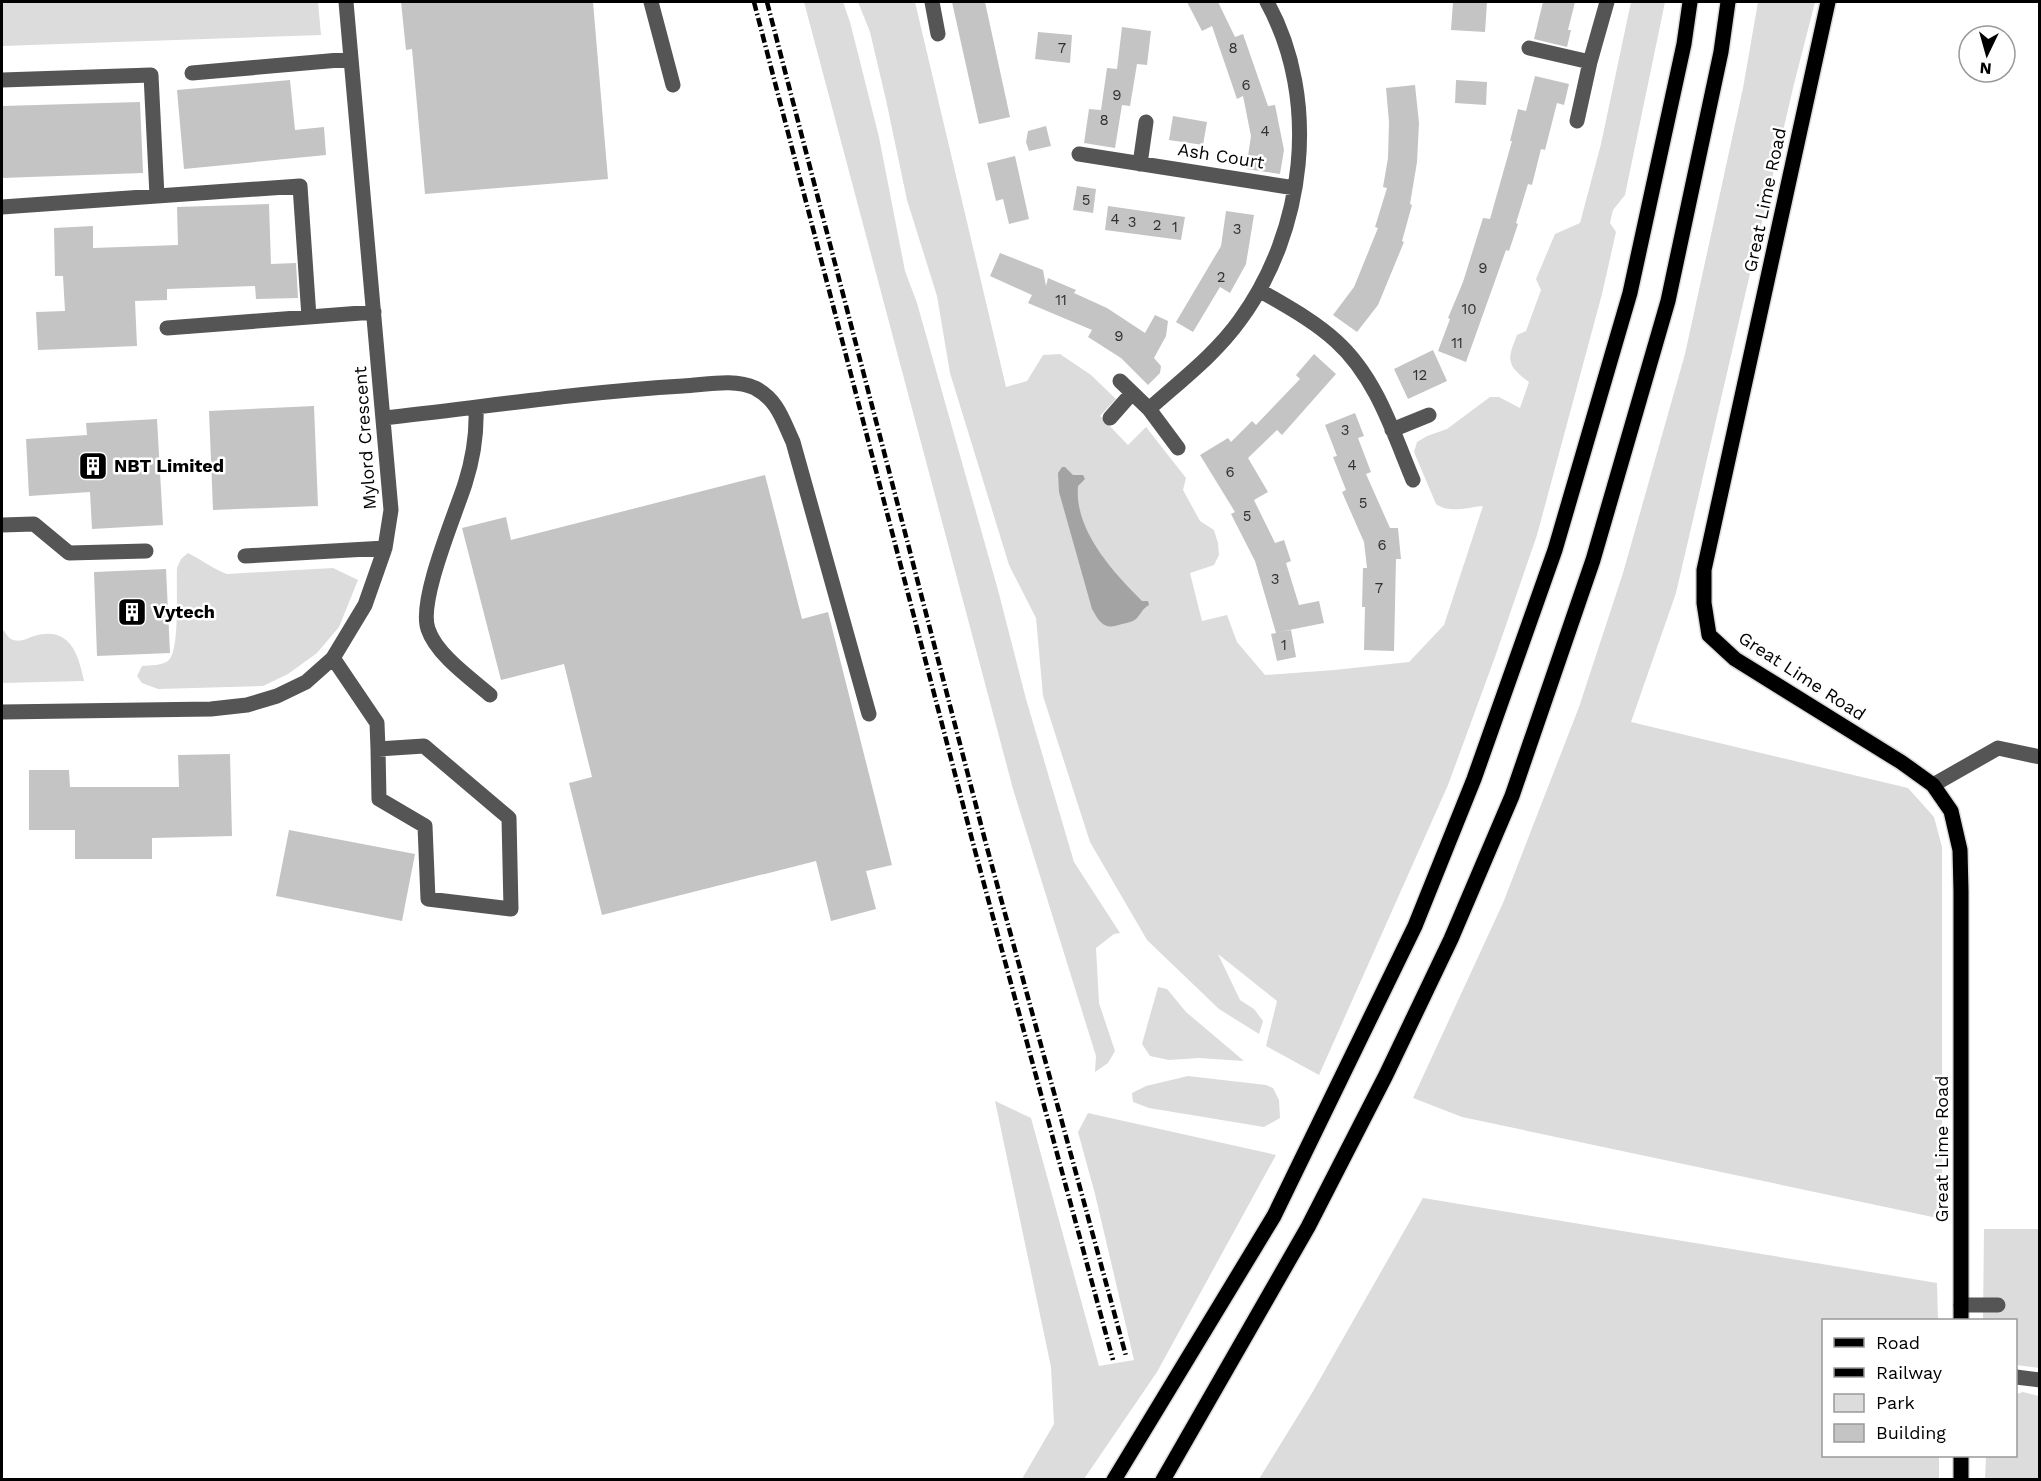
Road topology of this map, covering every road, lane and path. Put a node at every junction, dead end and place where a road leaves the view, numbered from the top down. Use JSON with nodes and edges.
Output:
{"nodes":[{"id":1,"x":346,"y":2,"type":"edge"},
{"id":2,"x":651,"y":2,"type":"edge"},
{"id":3,"x":932,"y":2,"type":"edge"},
{"id":4,"x":1267,"y":2,"type":"edge"},
{"id":5,"x":1607,"y":2,"type":"edge"},
{"id":6,"x":1690,"y":2,"type":"edge"},
{"id":7,"x":1728,"y":2,"type":"edge"},
{"id":8,"x":1828,"y":2,"type":"edge"},
{"id":9,"x":938,"y":34,"type":"dead end"},
{"id":10,"x":1529,"y":48,"type":"dead end"},
{"id":11,"x":351,"y":59,"type":"junction"},
{"id":12,"x":1590,"y":62,"type":"junction"},
{"id":13,"x":192,"y":73,"type":"dead end"},
{"id":14,"x":2,"y":80,"type":"edge"},
{"id":15,"x":673,"y":84,"type":"dead end"},
{"id":16,"x":1577,"y":121,"type":"dead end"},
{"id":17,"x":1146,"y":122,"type":"dead end"},
{"id":18,"x":1079,"y":154,"type":"dead end"},
{"id":19,"x":1140,"y":164,"type":"junction"},
{"id":20,"x":1295,"y":188,"type":"junction"},
{"id":21,"x":157,"y":196,"type":"junction"},
{"id":22,"x":2,"y":207,"type":"edge"},
{"id":23,"x":1259,"y":290,"type":"junction"},
{"id":24,"x":374,"y":312,"type":"junction"},
{"id":25,"x":309,"y":317,"type":"junction"},
{"id":26,"x":167,"y":328,"type":"dead end"},
{"id":27,"x":1120,"y":381,"type":"dead end"},
{"id":28,"x":1131,"y":393,"type":"junction"},
{"id":29,"x":476,"y":408,"type":"junction"},
{"id":30,"x":1149,"y":409,"type":"junction"},
{"id":31,"x":1429,"y":415,"type":"dead end"},
{"id":32,"x":384,"y":418,"type":"junction"},
{"id":33,"x":1110,"y":418,"type":"dead end"},
{"id":34,"x":1392,"y":430,"type":"junction"},
{"id":35,"x":1178,"y":448,"type":"dead end"},
{"id":36,"x":1413,"y":480,"type":"dead end"},
{"id":37,"x":2,"y":525,"type":"edge"},
{"id":38,"x":385,"y":548,"type":"junction"},
{"id":39,"x":146,"y":551,"type":"dead end"},
{"id":40,"x":245,"y":556,"type":"dead end"},
{"id":41,"x":333,"y":658,"type":"junction"},
{"id":42,"x":490,"y":695,"type":"dead end"},
{"id":43,"x":2,"y":707,"type":"edge"},
{"id":44,"x":9,"y":713,"type":"edge"},
{"id":45,"x":869,"y":714,"type":"dead end"},
{"id":46,"x":378,"y":749,"type":"junction"},
{"id":47,"x":2040,"y":757,"type":"edge"},
{"id":48,"x":1933,"y":785,"type":"junction"},
{"id":49,"x":1961,"y":1305,"type":"junction"},
{"id":50,"x":1998,"y":1305,"type":"dead end"},
{"id":51,"x":1961,"y":1319,"type":"edge"},
{"id":52,"x":2017,"y":1377,"type":"edge"},
{"id":53,"x":2040,"y":1380,"type":"edge"},
{"id":54,"x":1961,"y":1457,"type":"edge"},
{"id":55,"x":1114,"y":1479,"type":"edge"},
{"id":56,"x":1163,"y":1479,"type":"edge"},
{"id":57,"x":1961,"y":1479,"type":"edge"}],
"edges":[{"from":1,"to":11,"type":"street","name":"Mylord Crescent"},
{"from":2,"to":15,"type":"street"},
{"from":3,"to":9,"type":"street"},
{"from":4,"to":20,"type":"street"},
{"from":5,"to":12,"type":"street"},
{"from":6,"to":55,"type":"main road"},
{"from":7,"to":56,"type":"main road"},
{"from":8,"to":48,"type":"main road","name":"Great Lime Road"},
{"from":10,"to":12,"type":"street"},
{"from":11,"to":13,"type":"street"},
{"from":11,"to":24,"type":"street","name":"Mylord Crescent"},
{"from":12,"to":16,"type":"street"},
{"from":14,"to":21,"type":"street"},
{"from":17,"to":19,"type":"street"},
{"from":18,"to":19,"type":"street","name":"Ash Court"},
{"from":19,"to":20,"type":"street","name":"Ash Court"},
{"from":20,"to":23,"type":"street"},
{"from":21,"to":22,"type":"street"},
{"from":21,"to":25,"type":"street"},
{"from":23,"to":30,"type":"street"},
{"from":23,"to":34,"type":"street"},
{"from":24,"to":25,"type":"street"},
{"from":24,"to":32,"type":"street","name":"Mylord Crescent"},
{"from":25,"to":26,"type":"street"},
{"from":27,"to":28,"type":"street"},
{"from":28,"to":30,"type":"street"},
{"from":28,"to":33,"type":"street"},
{"from":29,"to":32,"type":"street"},
{"from":29,"to":42,"type":"street"},
{"from":29,"to":45,"type":"street"},
{"from":30,"to":35,"type":"street"},
{"from":31,"to":34,"type":"street"},
{"from":32,"to":38,"type":"street","name":"Mylord Crescent"},
{"from":34,"to":36,"type":"street"},
{"from":37,"to":39,"type":"street"},
{"from":38,"to":40,"type":"street"},
{"from":38,"to":41,"type":"street","name":"Mylord Crescent"},
{"from":41,"to":44,"type":"street","name":"Mylord Crescent"},
{"from":41,"to":46,"type":"street"},
{"from":43,"to":44,"type":"street"},
{"from":46,"to":46,"type":"street"},
{"from":47,"to":48,"type":"street"},
{"from":48,"to":49,"type":"main road","name":"Great Lime Road"},
{"from":49,"to":50,"type":"street"},
{"from":49,"to":51,"type":"main road","name":"Great Lime Road"},
{"from":52,"to":53,"type":"street"},
{"from":54,"to":57,"type":"main road"}]}
